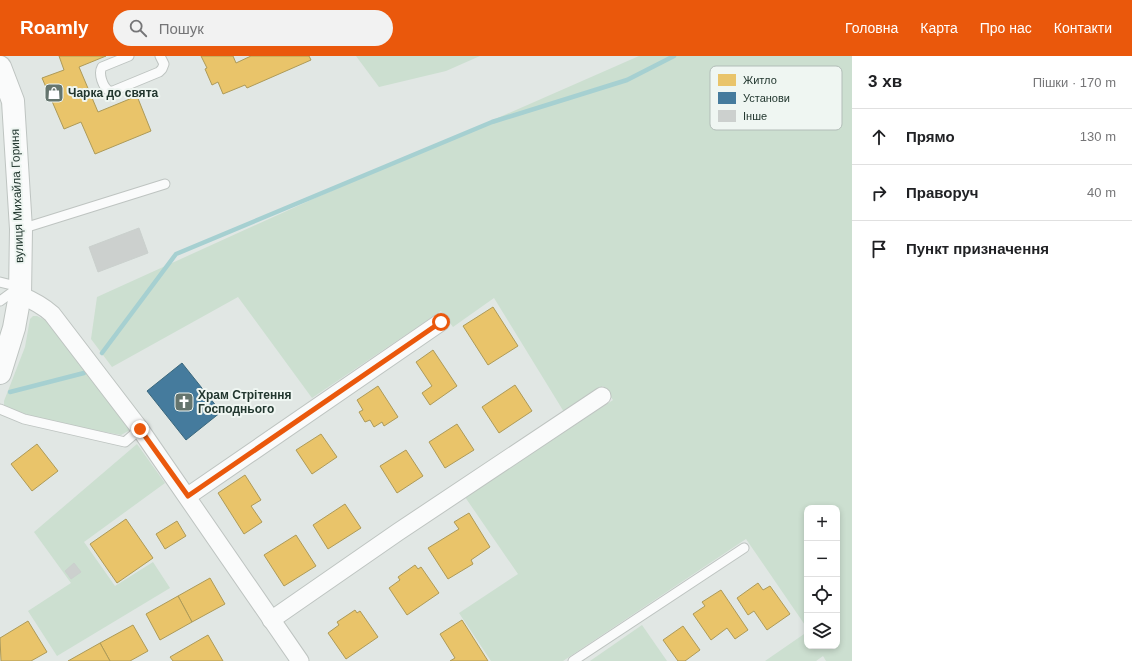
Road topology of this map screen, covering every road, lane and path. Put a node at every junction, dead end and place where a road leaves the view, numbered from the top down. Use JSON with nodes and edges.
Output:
{"nodes":[{"id":1,"x":129,"y":56,"type":"edge"},
{"id":2,"x":160,"y":56,"type":"edge"},
{"id":3,"x":0,"y":67,"type":"edge"},
{"id":4,"x":6,"y":104,"type":"edge"},
{"id":5,"x":165,"y":184,"type":"dead end"},
{"id":6,"x":21,"y":229,"type":"junction"},
{"id":7,"x":10,"y":291,"type":"edge"},
{"id":8,"x":441,"y":322,"type":"dead end"},
{"id":9,"x":0,"y":373,"type":"edge"},
{"id":10,"x":602,"y":396,"type":"dead end"},
{"id":11,"x":0,"y":409,"type":"edge"},
{"id":12,"x":140,"y":429,"type":"junction"},
{"id":13,"x":188,"y":496,"type":"junction"},
{"id":14,"x":744,"y":548,"type":"dead end"},
{"id":15,"x":272,"y":620,"type":"junction"},
{"id":16,"x":300,"y":661,"type":"edge"},
{"id":17,"x":572,"y":661,"type":"edge"}],
"edges":[{"from":1,"to":2,"type":"lane"},
{"from":3,"to":4,"type":"main road","name":"вулиця Михайла Гориня"},
{"from":4,"to":6,"type":"main road","name":"вулиця Михайла Гориня"},
{"from":5,"to":6,"type":"lane"},
{"from":6,"to":7,"type":"main road","name":"вулиця Михайла Гориня"},
{"from":7,"to":9,"type":"main road","name":"вулиця Михайла Гориня"},
{"from":7,"to":12,"type":"street"},
{"from":8,"to":13,"type":"street"},
{"from":10,"to":15,"type":"street"},
{"from":11,"to":12,"type":"lane"},
{"from":12,"to":13,"type":"street"},
{"from":13,"to":15,"type":"street"},
{"from":14,"to":17,"type":"lane"},
{"from":15,"to":16,"type":"street"}]}
